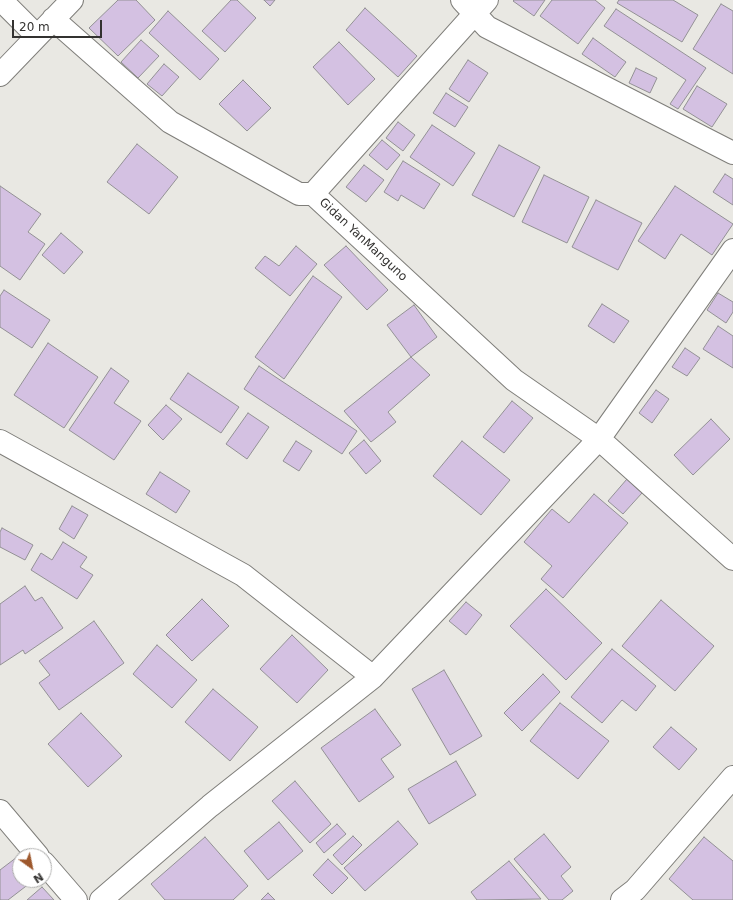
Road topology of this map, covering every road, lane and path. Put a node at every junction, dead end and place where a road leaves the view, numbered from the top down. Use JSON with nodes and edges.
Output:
{"nodes":[{"id":1,"x":1,"y":0,"type":"edge"},
{"id":2,"x":72,"y":0,"type":"edge"},
{"id":3,"x":475,"y":5,"type":"edge"},
{"id":4,"x":53,"y":19,"type":"junction"},
{"id":5,"x":37,"y":36,"type":"junction"},
{"id":6,"x":0,"y":75,"type":"edge"},
{"id":7,"x":733,"y":153,"type":"edge"},
{"id":8,"x":314,"y":194,"type":"junction"},
{"id":9,"x":733,"y":250,"type":"edge"},
{"id":10,"x":599,"y":439,"type":"junction"},
{"id":11,"x":0,"y":441,"type":"edge"},
{"id":12,"x":733,"y":559,"type":"edge"},
{"id":13,"x":373,"y":677,"type":"junction"},
{"id":14,"x":733,"y":777,"type":"edge"},
{"id":15,"x":0,"y":811,"type":"edge"},
{"id":16,"x":31,"y":848,"type":"edge"},
{"id":17,"x":52,"y":872,"type":"edge"},
{"id":18,"x":634,"y":897,"type":"edge"},
{"id":19,"x":76,"y":900,"type":"edge"},
{"id":20,"x":101,"y":900,"type":"edge"}],
"edges":[{"from":1,"to":5,"type":"street"},
{"from":2,"to":4,"type":"street"},
{"from":3,"to":7,"type":"street"},
{"from":3,"to":8,"type":"street","name":"Gidan YanManguno"},
{"from":4,"to":5,"type":"street"},
{"from":4,"to":8,"type":"street"},
{"from":5,"to":6,"type":"street"},
{"from":8,"to":10,"type":"street","name":"Gidan YanManguno"},
{"from":9,"to":10,"type":"street"},
{"from":10,"to":12,"type":"street","name":"Gidan YanManguno"},
{"from":10,"to":13,"type":"street"},
{"from":11,"to":13,"type":"street"},
{"from":13,"to":20,"type":"street"},
{"from":14,"to":18,"type":"street"},
{"from":15,"to":16,"type":"street"},
{"from":17,"to":19,"type":"street"}]}
